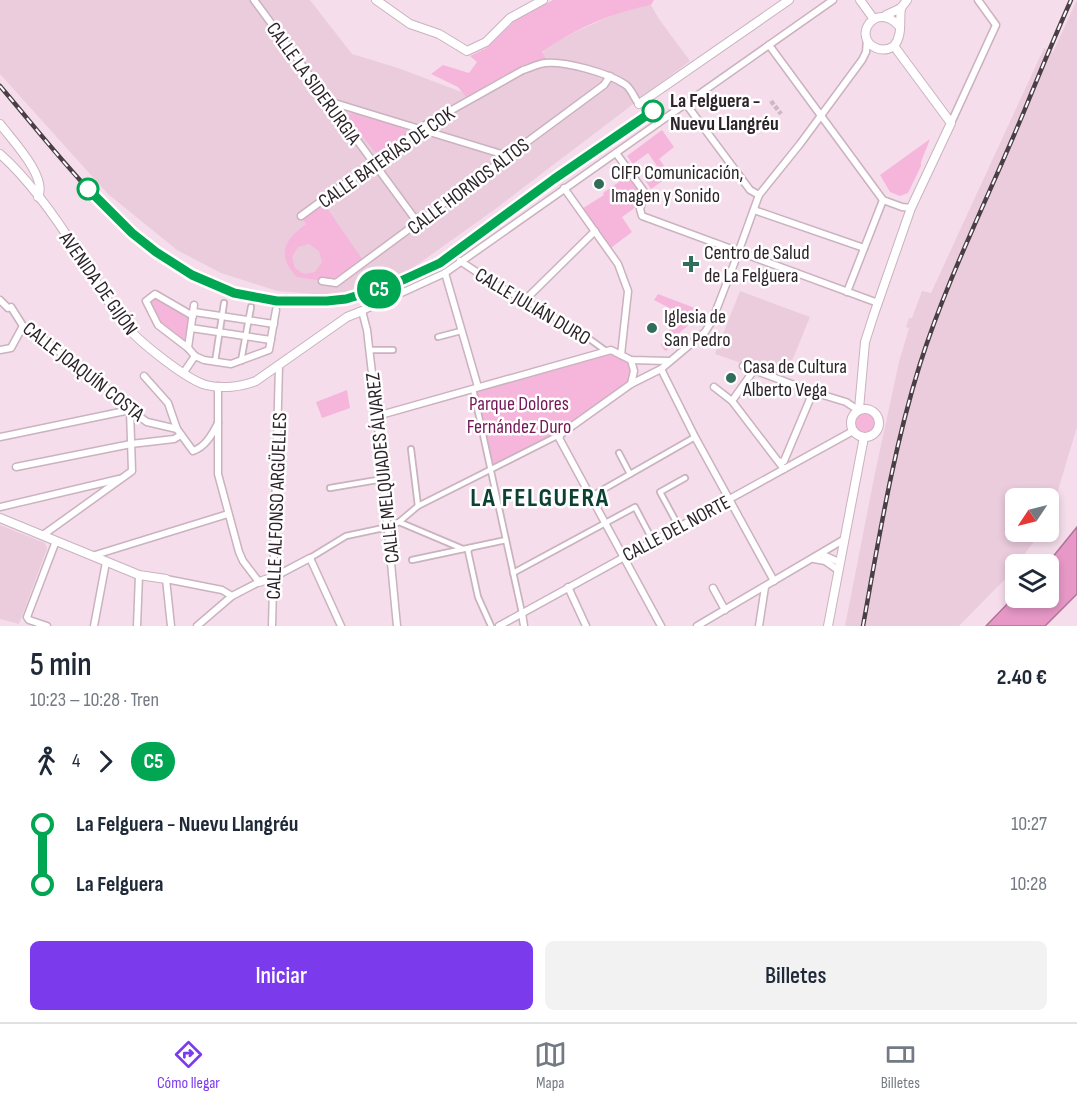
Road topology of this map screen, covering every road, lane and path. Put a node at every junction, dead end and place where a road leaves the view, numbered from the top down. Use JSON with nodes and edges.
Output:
{"nodes":[{"id":1,"x":254,"y":0,"type":"edge"},
{"id":2,"x":376,"y":0,"type":"edge"},
{"id":3,"x":543,"y":0,"type":"edge"},
{"id":4,"x":789,"y":0,"type":"edge"},
{"id":5,"x":833,"y":0,"type":"edge"},
{"id":6,"x":860,"y":0,"type":"edge"},
{"id":7,"x":907,"y":0,"type":"edge"},
{"id":8,"x":978,"y":0,"type":"edge"},
{"id":9,"x":902,"y":8,"type":"junction"},
{"id":10,"x":886,"y":15,"type":"junction"},
{"id":11,"x":873,"y":18,"type":"junction"},
{"id":12,"x":899,"y":27,"type":"junction"},
{"id":13,"x":867,"y":40,"type":"junction"},
{"id":14,"x":769,"y":45,"type":"junction"},
{"id":15,"x":894,"y":46,"type":"junction"},
{"id":16,"x":882,"y":50,"type":"junction"},
{"id":17,"x":862,"y":60,"type":"junction"},
{"id":18,"x":610,"y":76,"type":"junction"},
{"id":19,"x":634,"y":95,"type":"junction"},
{"id":20,"x":646,"y":98,"type":"junction"},
{"id":21,"x":328,"y":101,"type":"junction"},
{"id":22,"x":639,"y":104,"type":"joint"},
{"id":23,"x":686,"y":104,"type":"junction"},
{"id":24,"x":820,"y":116,"type":"junction"},
{"id":25,"x":951,"y":123,"type":"junction"},
{"id":26,"x":0,"y":124,"type":"edge"},
{"id":27,"x":420,"y":129,"type":"junction"},
{"id":28,"x":616,"y":153,"type":"junction"},
{"id":29,"x":0,"y":154,"type":"edge"},
{"id":30,"x":508,"y":156,"type":"junction"},
{"id":31,"x":374,"y":163,"type":"junction"},
{"id":32,"x":564,"y":188,"type":"junction"},
{"id":33,"x":759,"y":195,"type":"junction"},
{"id":34,"x":38,"y":197,"type":"junction"},
{"id":35,"x":883,"y":200,"type":"junction"},
{"id":36,"x":911,"y":208,"type":"junction"},
{"id":37,"x":754,"y":210,"type":"junction"},
{"id":38,"x":301,"y":216,"type":"dead end"},
{"id":39,"x":418,"y":223,"type":"junction"},
{"id":40,"x":595,"y":231,"type":"junction"},
{"id":41,"x":864,"y":248,"type":"junction"},
{"id":42,"x":739,"y":252,"type":"junction"},
{"id":43,"x":460,"y":261,"type":"junction"},
{"id":44,"x":445,"y":273,"type":"junction"},
{"id":45,"x":322,"y":281,"type":"dead end"},
{"id":46,"x":847,"y":292,"type":"junction"},
{"id":47,"x":0,"y":300,"type":"edge"},
{"id":48,"x":525,"y":300,"type":"junction"},
{"id":49,"x":224,"y":303,"type":"dead end"},
{"id":50,"x":878,"y":303,"type":"junction"},
{"id":51,"x":251,"y":307,"type":"dead end"},
{"id":52,"x":276,"y":310,"type":"dead end"},
{"id":53,"x":194,"y":311,"type":"junction"},
{"id":54,"x":362,"y":311,"type":"junction"},
{"id":55,"x":222,"y":316,"type":"junction"},
{"id":56,"x":249,"y":320,"type":"junction"},
{"id":57,"x":274,"y":324,"type":"junction"},
{"id":58,"x":23,"y":326,"type":"junction"},
{"id":59,"x":191,"y":328,"type":"junction"},
{"id":60,"x":461,"y":331,"type":"junction"},
{"id":61,"x":219,"y":332,"type":"junction"},
{"id":62,"x":246,"y":336,"type":"junction"},
{"id":63,"x":438,"y":337,"type":"dead end"},
{"id":64,"x":271,"y":340,"type":"junction"},
{"id":65,"x":188,"y":348,"type":"junction"},
{"id":66,"x":0,"y":350,"type":"edge"},
{"id":67,"x":369,"y":350,"type":"junction"},
{"id":68,"x":393,"y":350,"type":"dead end"},
{"id":69,"x":609,"y":351,"type":"junction"},
{"id":70,"x":621,"y":355,"type":"junction"},
{"id":71,"x":195,"y":356,"type":"junction"},
{"id":72,"x":631,"y":360,"type":"junction"},
{"id":73,"x":241,"y":361,"type":"junction"},
{"id":74,"x":669,"y":361,"type":"junction"},
{"id":75,"x":215,"y":362,"type":"junction"},
{"id":76,"x":279,"y":366,"type":"junction"},
{"id":77,"x":742,"y":366,"type":"dead end"},
{"id":78,"x":661,"y":369,"type":"junction"},
{"id":79,"x":754,"y":370,"type":"junction"},
{"id":80,"x":184,"y":372,"type":"junction"},
{"id":81,"x":144,"y":376,"type":"dead end"},
{"id":82,"x":265,"y":376,"type":"junction"},
{"id":83,"x":862,"y":377,"type":"junction"},
{"id":84,"x":631,"y":384,"type":"junction"},
{"id":85,"x":218,"y":386,"type":"junction"},
{"id":86,"x":279,"y":386,"type":"junction"},
{"id":87,"x":714,"y":387,"type":"dead end"},
{"id":88,"x":475,"y":388,"type":"junction"},
{"id":89,"x":813,"y":392,"type":"junction"},
{"id":90,"x":859,"y":395,"type":"junction"},
{"id":91,"x":732,"y":401,"type":"junction"},
{"id":92,"x":846,"y":402,"type":"junction"},
{"id":93,"x":869,"y":409,"type":"junction"},
{"id":94,"x":130,"y":410,"type":"junction"},
{"id":95,"x":858,"y":410,"type":"junction"},
{"id":96,"x":377,"y":416,"type":"junction"},
{"id":97,"x":219,"y":420,"type":"junction"},
{"id":98,"x":853,"y":431,"type":"junction"},
{"id":99,"x":179,"y":432,"type":"junction"},
{"id":100,"x":561,"y":434,"type":"junction"},
{"id":101,"x":0,"y":437,"type":"edge"},
{"id":102,"x":695,"y":437,"type":"junction"},
{"id":103,"x":864,"y":437,"type":"junction"},
{"id":104,"x":131,"y":444,"type":"junction"},
{"id":105,"x":411,"y":449,"type":"dead end"},
{"id":106,"x":619,"y":453,"type":"dead end"},
{"id":107,"x":786,"y":457,"type":"junction"},
{"id":108,"x":779,"y":462,"type":"junction"},
{"id":109,"x":794,"y":464,"type":"junction"},
{"id":110,"x":16,"y":467,"type":"dead end"},
{"id":111,"x":490,"y":470,"type":"junction"},
{"id":112,"x":784,"y":470,"type":"junction"},
{"id":113,"x":630,"y":474,"type":"junction"},
{"id":114,"x":122,"y":478,"type":"junction"},
{"id":115,"x":685,"y":478,"type":"dead end"},
{"id":116,"x":383,"y":479,"type":"junction"},
{"id":117,"x":330,"y":488,"type":"dead end"},
{"id":118,"x":590,"y":497,"type":"junction"},
{"id":119,"x":729,"y":500,"type":"junction"},
{"id":120,"x":418,"y":506,"type":"junction"},
{"id":121,"x":0,"y":507,"type":"edge"},
{"id":122,"x":228,"y":514,"type":"junction"},
{"id":123,"x":0,"y":518,"type":"edge"},
{"id":124,"x":399,"y":522,"type":"junction"},
{"id":125,"x":604,"y":523,"type":"junction"},
{"id":126,"x":388,"y":527,"type":"junction"},
{"id":127,"x":679,"y":527,"type":"junction"},
{"id":128,"x":43,"y":535,"type":"junction"},
{"id":129,"x":506,"y":540,"type":"junction"},
{"id":130,"x":843,"y":540,"type":"junction"},
{"id":131,"x":57,"y":541,"type":"junction"},
{"id":132,"x":653,"y":541,"type":"junction"},
{"id":133,"x":470,"y":548,"type":"junction"},
{"id":134,"x":463,"y":549,"type":"junction"},
{"id":135,"x":825,"y":553,"type":"junction"},
{"id":136,"x":92,"y":556,"type":"junction"},
{"id":137,"x":623,"y":557,"type":"junction"},
{"id":138,"x":310,"y":558,"type":"junction"},
{"id":139,"x":814,"y":559,"type":"junction"},
{"id":140,"x":412,"y":560,"type":"dead end"},
{"id":141,"x":106,"y":562,"type":"junction"},
{"id":142,"x":839,"y":563,"type":"junction"},
{"id":143,"x":513,"y":573,"type":"junction"},
{"id":144,"x":139,"y":575,"type":"junction"},
{"id":145,"x":274,"y":577,"type":"junction"},
{"id":146,"x":166,"y":579,"type":"junction"},
{"id":147,"x":774,"y":581,"type":"junction"},
{"id":148,"x":259,"y":582,"type":"junction"},
{"id":149,"x":568,"y":587,"type":"junction"},
{"id":150,"x":765,"y":587,"type":"junction"},
{"id":151,"x":713,"y":588,"type":"dead end"},
{"id":152,"x":232,"y":596,"type":"junction"},
{"id":153,"x":725,"y":610,"type":"junction"},
{"id":154,"x":522,"y":613,"type":"junction"},
{"id":155,"x":47,"y":626,"type":"edge"},
{"id":156,"x":94,"y":626,"type":"edge"},
{"id":157,"x":137,"y":626,"type":"edge"},
{"id":158,"x":171,"y":626,"type":"edge"},
{"id":159,"x":197,"y":626,"type":"edge"},
{"id":160,"x":272,"y":626,"type":"edge"},
{"id":161,"x":340,"y":626,"type":"edge"},
{"id":162,"x":397,"y":626,"type":"edge"},
{"id":163,"x":491,"y":626,"type":"edge"},
{"id":164,"x":499,"y":626,"type":"edge"},
{"id":165,"x":524,"y":626,"type":"edge"},
{"id":166,"x":586,"y":626,"type":"edge"},
{"id":167,"x":661,"y":626,"type":"edge"},
{"id":168,"x":697,"y":626,"type":"edge"},
{"id":169,"x":759,"y":626,"type":"edge"},
{"id":170,"x":828,"y":626,"type":"edge"}],
"edges":[{"from":1,"to":21,"type":"street","name":"CALLE LA SIDERURGIA"},
{"from":2,"to":3,"type":"street"},
{"from":4,"to":20,"type":"street"},
{"from":5,"to":14,"type":"street"},
{"from":6,"to":11,"type":"street"},
{"from":7,"to":9,"type":"street"},
{"from":8,"to":25,"type":"street"},
{"from":9,"to":10,"type":"street"},
{"from":9,"to":12,"type":"street"},
{"from":10,"to":11,"type":"street"},
{"from":10,"to":12,"type":"street"},
{"from":11,"to":13,"type":"street"},
{"from":12,"to":15,"type":"street"},
{"from":13,"to":16,"type":"street"},
{"from":13,"to":17,"type":"street"},
{"from":14,"to":23,"type":"street"},
{"from":14,"to":24,"type":"street"},
{"from":15,"to":16,"type":"street"},
{"from":15,"to":25,"type":"street"},
{"from":16,"to":17,"type":"street"},
{"from":17,"to":24,"type":"street"},
{"from":18,"to":19,"type":"street","name":"CALLE BATERÍAS DE COK"},
{"from":18,"to":27,"type":"street","name":"CALLE BATERÍAS DE COK"},
{"from":18,"to":30,"type":"street","name":"CALLE HORNOS ALTOS"},
{"from":19,"to":20,"type":"street","name":"CALLE BATERÍAS DE COK"},
{"from":19,"to":22,"type":"street","name":"CALLE BATERÍAS DE COK"},
{"from":20,"to":22,"type":"street"},
{"from":21,"to":27,"type":"street"},
{"from":21,"to":31,"type":"street","name":"CALLE LA SIDERURGIA"},
{"from":23,"to":28,"type":"street"},
{"from":23,"to":33,"type":"street"},
{"from":24,"to":33,"type":"street"},
{"from":24,"to":35,"type":"street"},
{"from":25,"to":36,"type":"street"},
{"from":26,"to":34,"type":"street"},
{"from":27,"to":30,"type":"street"},
{"from":27,"to":31,"type":"street","name":"CALLE BATERÍAS DE COK"},
{"from":28,"to":32,"type":"street"},
{"from":28,"to":42,"type":"street"},
{"from":29,"to":34,"type":"street","name":"AVENIDA DE GIJÓN"},
{"from":30,"to":39,"type":"street","name":"CALLE HORNOS ALTOS"},
{"from":31,"to":38,"type":"street","name":"CALLE BATERÍAS DE COK"},
{"from":31,"to":39,"type":"street","name":"CALLE LA SIDERURGIA"},
{"from":32,"to":40,"type":"street"},
{"from":32,"to":43,"type":"street"},
{"from":33,"to":37,"type":"street"},
{"from":34,"to":80,"type":"street","name":"AVENIDA DE GIJÓN"},
{"from":35,"to":36,"type":"street"},
{"from":35,"to":41,"type":"street"},
{"from":36,"to":50,"type":"street"},
{"from":37,"to":41,"type":"street"},
{"from":37,"to":42,"type":"street"},
{"from":39,"to":45,"type":"street","name":"CALLE HORNOS ALTOS"},
{"from":40,"to":48,"type":"street"},
{"from":40,"to":70,"type":"street"},
{"from":41,"to":46,"type":"street"},
{"from":42,"to":46,"type":"street"},
{"from":42,"to":74,"type":"street"},
{"from":43,"to":44,"type":"street"},
{"from":43,"to":48,"type":"street","name":"CALLE JULIÁN DURO"},
{"from":44,"to":54,"type":"street"},
{"from":44,"to":60,"type":"street"},
{"from":46,"to":50,"type":"street"},
{"from":47,"to":58,"type":"street","name":"CALLE JOAQUÍN COSTA"},
{"from":48,"to":69,"type":"street","name":"CALLE JULIÁN DURO"},
{"from":49,"to":55,"type":"street"},
{"from":50,"to":83,"type":"street"},
{"from":51,"to":56,"type":"street"},
{"from":52,"to":57,"type":"street"},
{"from":53,"to":55,"type":"street"},
{"from":53,"to":59,"type":"street"},
{"from":53,"to":65,"type":"street"},
{"from":54,"to":67,"type":"street","name":"CALLE MELQUIADES ÁLVAREZ"},
{"from":54,"to":76,"type":"street"},
{"from":55,"to":56,"type":"street"},
{"from":55,"to":61,"type":"street"},
{"from":56,"to":57,"type":"street"},
{"from":56,"to":62,"type":"street"},
{"from":57,"to":64,"type":"street"},
{"from":58,"to":66,"type":"street"},
{"from":58,"to":94,"type":"street","name":"CALLE JOAQUÍN COSTA"},
{"from":59,"to":61,"type":"street"},
{"from":59,"to":65,"type":"street"},
{"from":60,"to":63,"type":"street"},
{"from":60,"to":88,"type":"street"},
{"from":61,"to":62,"type":"street"},
{"from":61,"to":75,"type":"street"},
{"from":62,"to":64,"type":"street"},
{"from":62,"to":73,"type":"street"},
{"from":64,"to":73,"type":"street"},
{"from":65,"to":71,"type":"street"},
{"from":67,"to":68,"type":"street"},
{"from":67,"to":96,"type":"street","name":"CALLE MELQUIADES ÁLVAREZ"},
{"from":69,"to":70,"type":"street","name":"CALLE JULIÁN DURO"},
{"from":69,"to":88,"type":"street"},
{"from":70,"to":72,"type":"street","name":"CALLE JULIÁN DURO"},
{"from":71,"to":75,"type":"street"},
{"from":71,"to":80,"type":"street"},
{"from":72,"to":74,"type":"street","name":"CALLE JULIÁN DURO"},
{"from":72,"to":84,"type":"street"},
{"from":73,"to":75,"type":"street"},
{"from":74,"to":78,"type":"street"},
{"from":76,"to":82,"type":"street"},
{"from":76,"to":86,"type":"street","name":"CALLE ALFONSO ARGÜELLES"},
{"from":77,"to":79,"type":"street"},
{"from":78,"to":84,"type":"street"},
{"from":78,"to":102,"type":"street"},
{"from":79,"to":89,"type":"street"},
{"from":79,"to":91,"type":"street"},
{"from":80,"to":85,"type":"street","name":"AVENIDA DE GIJÓN"},
{"from":81,"to":99,"type":"street"},
{"from":82,"to":85,"type":"street"},
{"from":82,"to":86,"type":"street","name":"CALLE ALFONSO ARGÜELLES"},
{"from":83,"to":90,"type":"street"},
{"from":83,"to":93,"type":"street"},
{"from":84,"to":100,"type":"street"},
{"from":85,"to":97,"type":"street"},
{"from":86,"to":145,"type":"street","name":"CALLE ALFONSO ARGÜELLES"},
{"from":87,"to":91,"type":"street"},
{"from":88,"to":96,"type":"street"},
{"from":88,"to":111,"type":"street"},
{"from":89,"to":92,"type":"street"},
{"from":89,"to":107,"type":"street"},
{"from":90,"to":92,"type":"street"},
{"from":90,"to":95,"type":"street"},
{"from":91,"to":108,"type":"street"},
{"from":92,"to":95,"type":"street"},
{"from":93,"to":95,"type":"street"},
{"from":93,"to":103,"type":"street"},
{"from":94,"to":99,"type":"street","name":"CALLE JOAQUÍN COSTA"},
{"from":94,"to":101,"type":"street"},
{"from":94,"to":104,"type":"street"},
{"from":95,"to":98,"type":"street"},
{"from":96,"to":116,"type":"street","name":"CALLE MELQUIADES ÁLVAREZ"},
{"from":97,"to":99,"type":"street","name":"CALLE JOAQUÍN COSTA"},
{"from":97,"to":122,"type":"street"},
{"from":98,"to":103,"type":"street"},
{"from":98,"to":109,"type":"street","name":"CALLE DEL NORTE"},
{"from":99,"to":104,"type":"street"},
{"from":100,"to":111,"type":"street"},
{"from":100,"to":118,"type":"street"},
{"from":102,"to":113,"type":"street"},
{"from":102,"to":119,"type":"street"},
{"from":103,"to":130,"type":"street"},
{"from":104,"to":110,"type":"street"},
{"from":104,"to":114,"type":"street"},
{"from":105,"to":120,"type":"street"},
{"from":106,"to":113,"type":"street"},
{"from":107,"to":108,"type":"street"},
{"from":107,"to":109,"type":"street"},
{"from":108,"to":112,"type":"street"},
{"from":109,"to":112,"type":"street","name":"CALLE DEL NORTE"},
{"from":111,"to":120,"type":"street"},
{"from":111,"to":129,"type":"street"},
{"from":112,"to":119,"type":"street","name":"CALLE DEL NORTE"},
{"from":113,"to":118,"type":"street"},
{"from":114,"to":121,"type":"street"},
{"from":114,"to":128,"type":"street"},
{"from":115,"to":127,"type":"street"},
{"from":116,"to":117,"type":"street"},
{"from":116,"to":126,"type":"street","name":"CALLE MELQUIADES ÁLVAREZ"},
{"from":118,"to":125,"type":"street"},
{"from":119,"to":127,"type":"street","name":"CALLE DEL NORTE"},
{"from":119,"to":147,"type":"street"},
{"from":120,"to":124,"type":"street"},
{"from":122,"to":136,"type":"street"},
{"from":122,"to":148,"type":"street"},
{"from":123,"to":128,"type":"street"},
{"from":124,"to":126,"type":"street"},
{"from":124,"to":134,"type":"street"},
{"from":125,"to":132,"type":"street"},
{"from":125,"to":137,"type":"street"},
{"from":125,"to":143,"type":"street"},
{"from":126,"to":138,"type":"street"},
{"from":126,"to":162,"type":"street","name":"CALLE MELQUIADES ÁLVAREZ"},
{"from":127,"to":132,"type":"street","name":"CALLE DEL NORTE"},
{"from":128,"to":131,"type":"street"},
{"from":129,"to":133,"type":"street"},
{"from":129,"to":143,"type":"street"},
{"from":130,"to":135,"type":"street"},
{"from":130,"to":142,"type":"street"},
{"from":131,"to":136,"type":"street"},
{"from":131,"to":155,"type":"street"},
{"from":132,"to":137,"type":"street","name":"CALLE DEL NORTE"},
{"from":133,"to":134,"type":"street"},
{"from":133,"to":163,"type":"street"},
{"from":134,"to":140,"type":"street"},
{"from":135,"to":139,"type":"street"},
{"from":135,"to":142,"type":"street"},
{"from":136,"to":141,"type":"street"},
{"from":137,"to":149,"type":"street","name":"CALLE DEL NORTE"},
{"from":137,"to":167,"type":"street"},
{"from":138,"to":145,"type":"street"},
{"from":138,"to":161,"type":"street"},
{"from":139,"to":142,"type":"street"},
{"from":139,"to":147,"type":"street"},
{"from":141,"to":144,"type":"street"},
{"from":141,"to":156,"type":"street"},
{"from":142,"to":170,"type":"street"},
{"from":143,"to":154,"type":"street"},
{"from":144,"to":146,"type":"street"},
{"from":144,"to":157,"type":"street"},
{"from":145,"to":148,"type":"street"},
{"from":145,"to":160,"type":"street","name":"CALLE ALFONSO ARGÜELLES"},
{"from":146,"to":152,"type":"street"},
{"from":146,"to":158,"type":"street"},
{"from":147,"to":150,"type":"street"},
{"from":148,"to":152,"type":"street"},
{"from":149,"to":154,"type":"street","name":"CALLE DEL NORTE"},
{"from":149,"to":166,"type":"street"},
{"from":150,"to":153,"type":"street"},
{"from":150,"to":169,"type":"street"},
{"from":151,"to":153,"type":"street"},
{"from":152,"to":159,"type":"street"},
{"from":153,"to":168,"type":"street"},
{"from":154,"to":164,"type":"street","name":"CALLE DEL NORTE"},
{"from":154,"to":165,"type":"street"}]}
